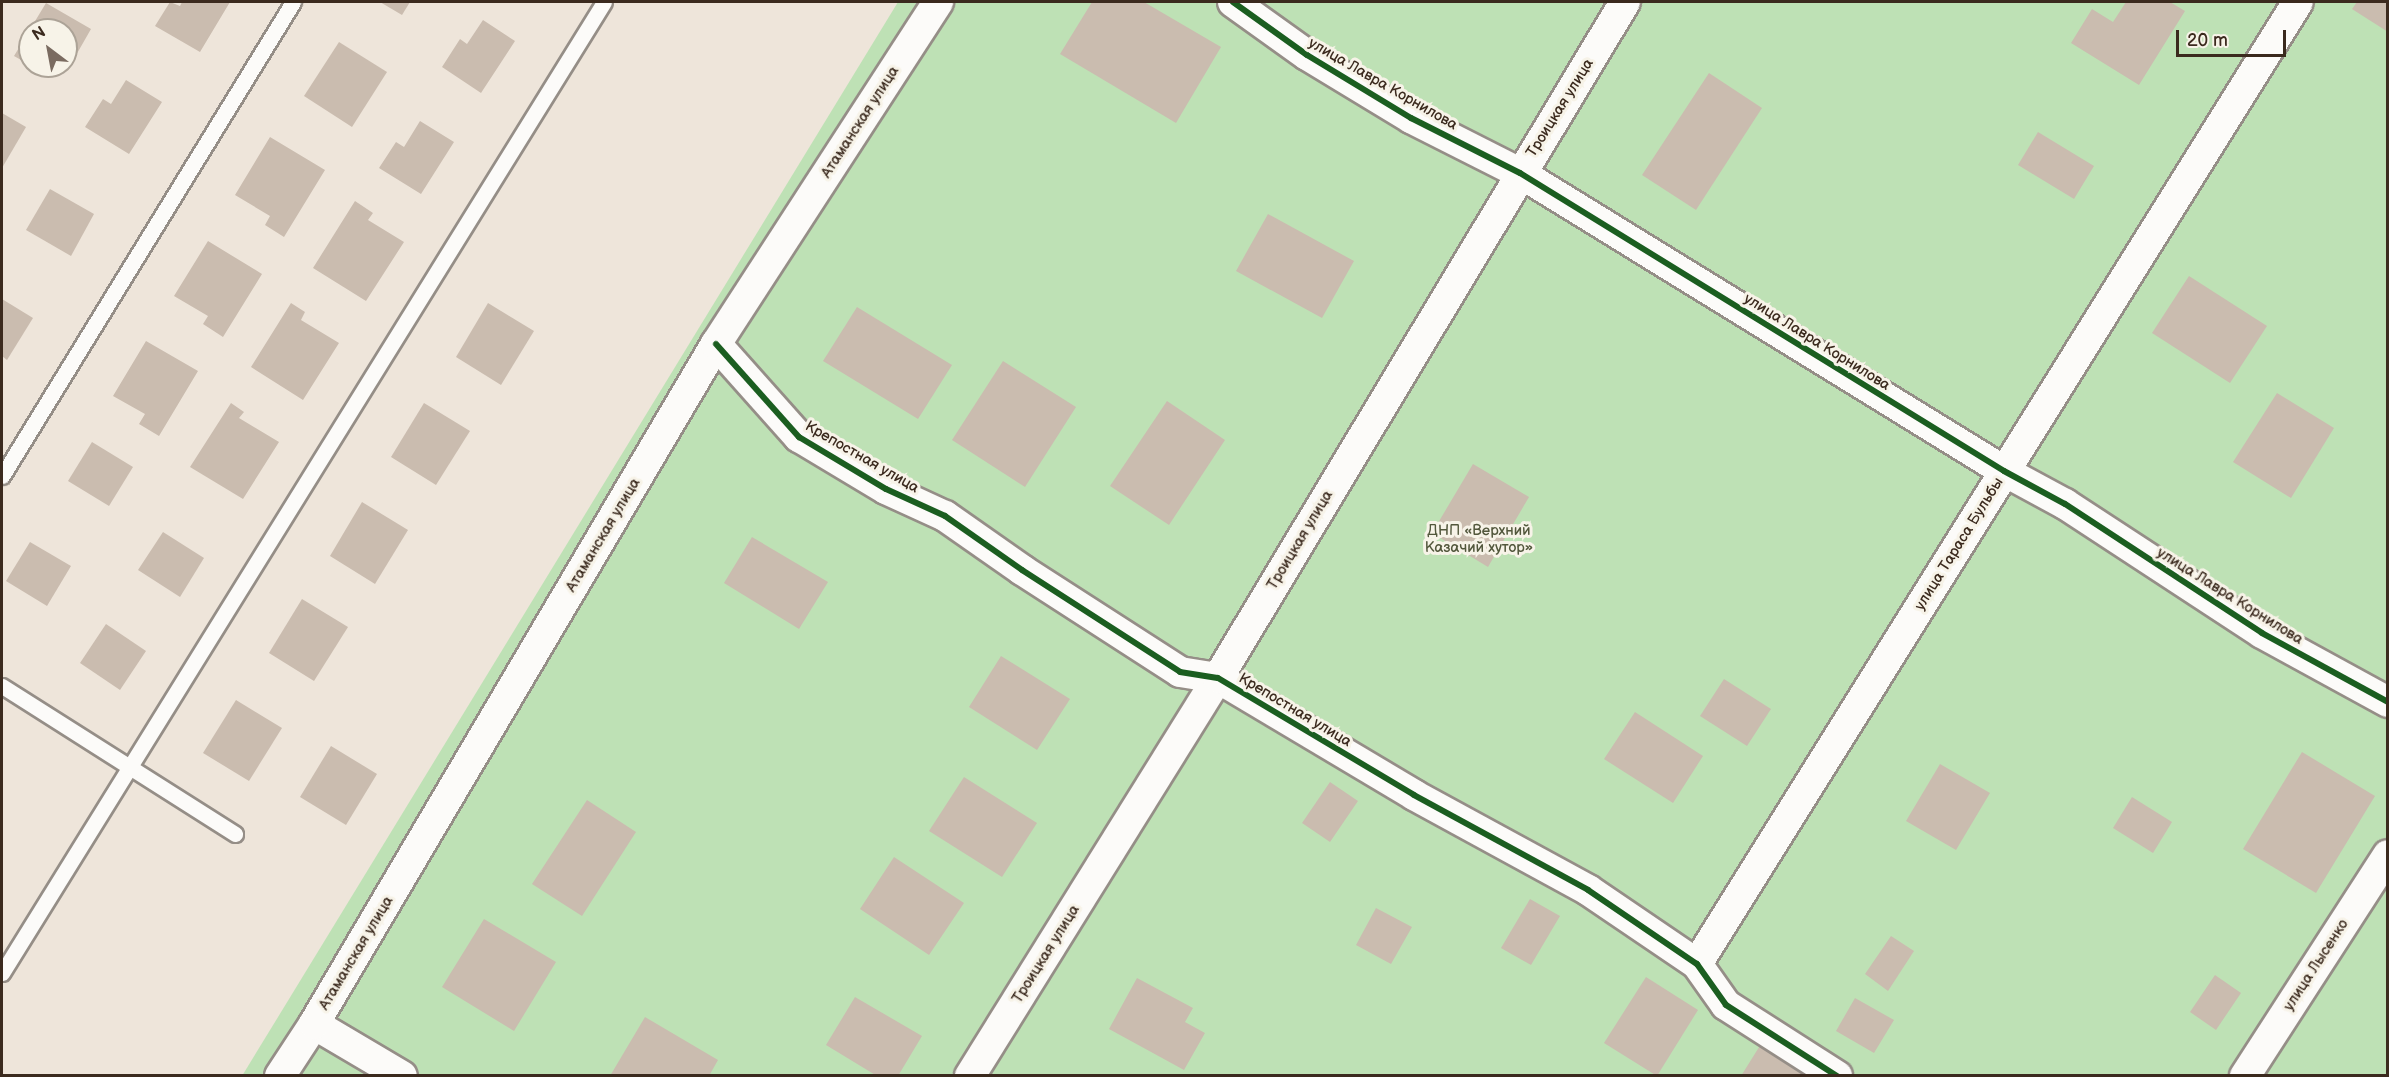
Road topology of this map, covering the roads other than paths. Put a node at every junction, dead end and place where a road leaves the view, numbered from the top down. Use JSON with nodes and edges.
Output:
{"nodes":[{"id":1,"x":293,"y":2,"type":"edge"},
{"id":2,"x":604,"y":2,"type":"edge"},
{"id":3,"x":938,"y":2,"type":"edge"},
{"id":4,"x":1233,"y":2,"type":"edge"},
{"id":5,"x":1625,"y":2,"type":"edge"},
{"id":6,"x":2298,"y":2,"type":"edge"},
{"id":7,"x":1520,"y":173,"type":"junction"},
{"id":8,"x":716,"y":344,"type":"junction"},
{"id":9,"x":2004,"y":471,"type":"junction"},
{"id":10,"x":2,"y":476,"type":"edge"},
{"id":11,"x":1218,"y":678,"type":"junction"},
{"id":12,"x":2,"y":686,"type":"edge"},
{"id":13,"x":2388,"y":702,"type":"edge"},
{"id":14,"x":131,"y":766,"type":"junction"},
{"id":15,"x":235,"y":834,"type":"dead end"},
{"id":16,"x":2388,"y":855,"type":"edge"},
{"id":17,"x":1696,"y":964,"type":"junction"},
{"id":18,"x":2,"y":973,"type":"edge"},
{"id":19,"x":314,"y":1024,"type":"junction"},
{"id":20,"x":279,"y":1076,"type":"edge"},
{"id":21,"x":402,"y":1076,"type":"edge"},
{"id":22,"x":970,"y":1076,"type":"edge"},
{"id":23,"x":1837,"y":1076,"type":"edge"},
{"id":24,"x":2245,"y":1076,"type":"edge"}],
"edges":[{"from":1,"to":10,"type":"lane"},
{"from":2,"to":14,"type":"lane"},
{"from":3,"to":8,"type":"street","name":"Атаманская улица"},
{"from":4,"to":7,"type":"street","name":"улица Лавра Корнилова"},
{"from":5,"to":7,"type":"street","name":"Троицкая улица"},
{"from":6,"to":9,"type":"street","name":"улица Тараса Бульбы"},
{"from":7,"to":9,"type":"street","name":"улица Лавра Корнилова"},
{"from":7,"to":11,"type":"street","name":"Троицкая улица"},
{"from":8,"to":11,"type":"street","name":"Крепостная улица"},
{"from":8,"to":19,"type":"street","name":"Атаманская улица"},
{"from":9,"to":13,"type":"street","name":"улица Лавра Корнилова"},
{"from":9,"to":17,"type":"street","name":"улица Тараса Бульбы"},
{"from":11,"to":17,"type":"street","name":"Крепостная улица"},
{"from":11,"to":22,"type":"street","name":"Троицкая улица"},
{"from":12,"to":14,"type":"lane"},
{"from":14,"to":15,"type":"lane"},
{"from":14,"to":18,"type":"lane"},
{"from":16,"to":24,"type":"street","name":"улица Лысенко"},
{"from":17,"to":23,"type":"street","name":"Крепостная улица"},
{"from":19,"to":20,"type":"street","name":"Атаманская улица"},
{"from":19,"to":21,"type":"street"}]}
